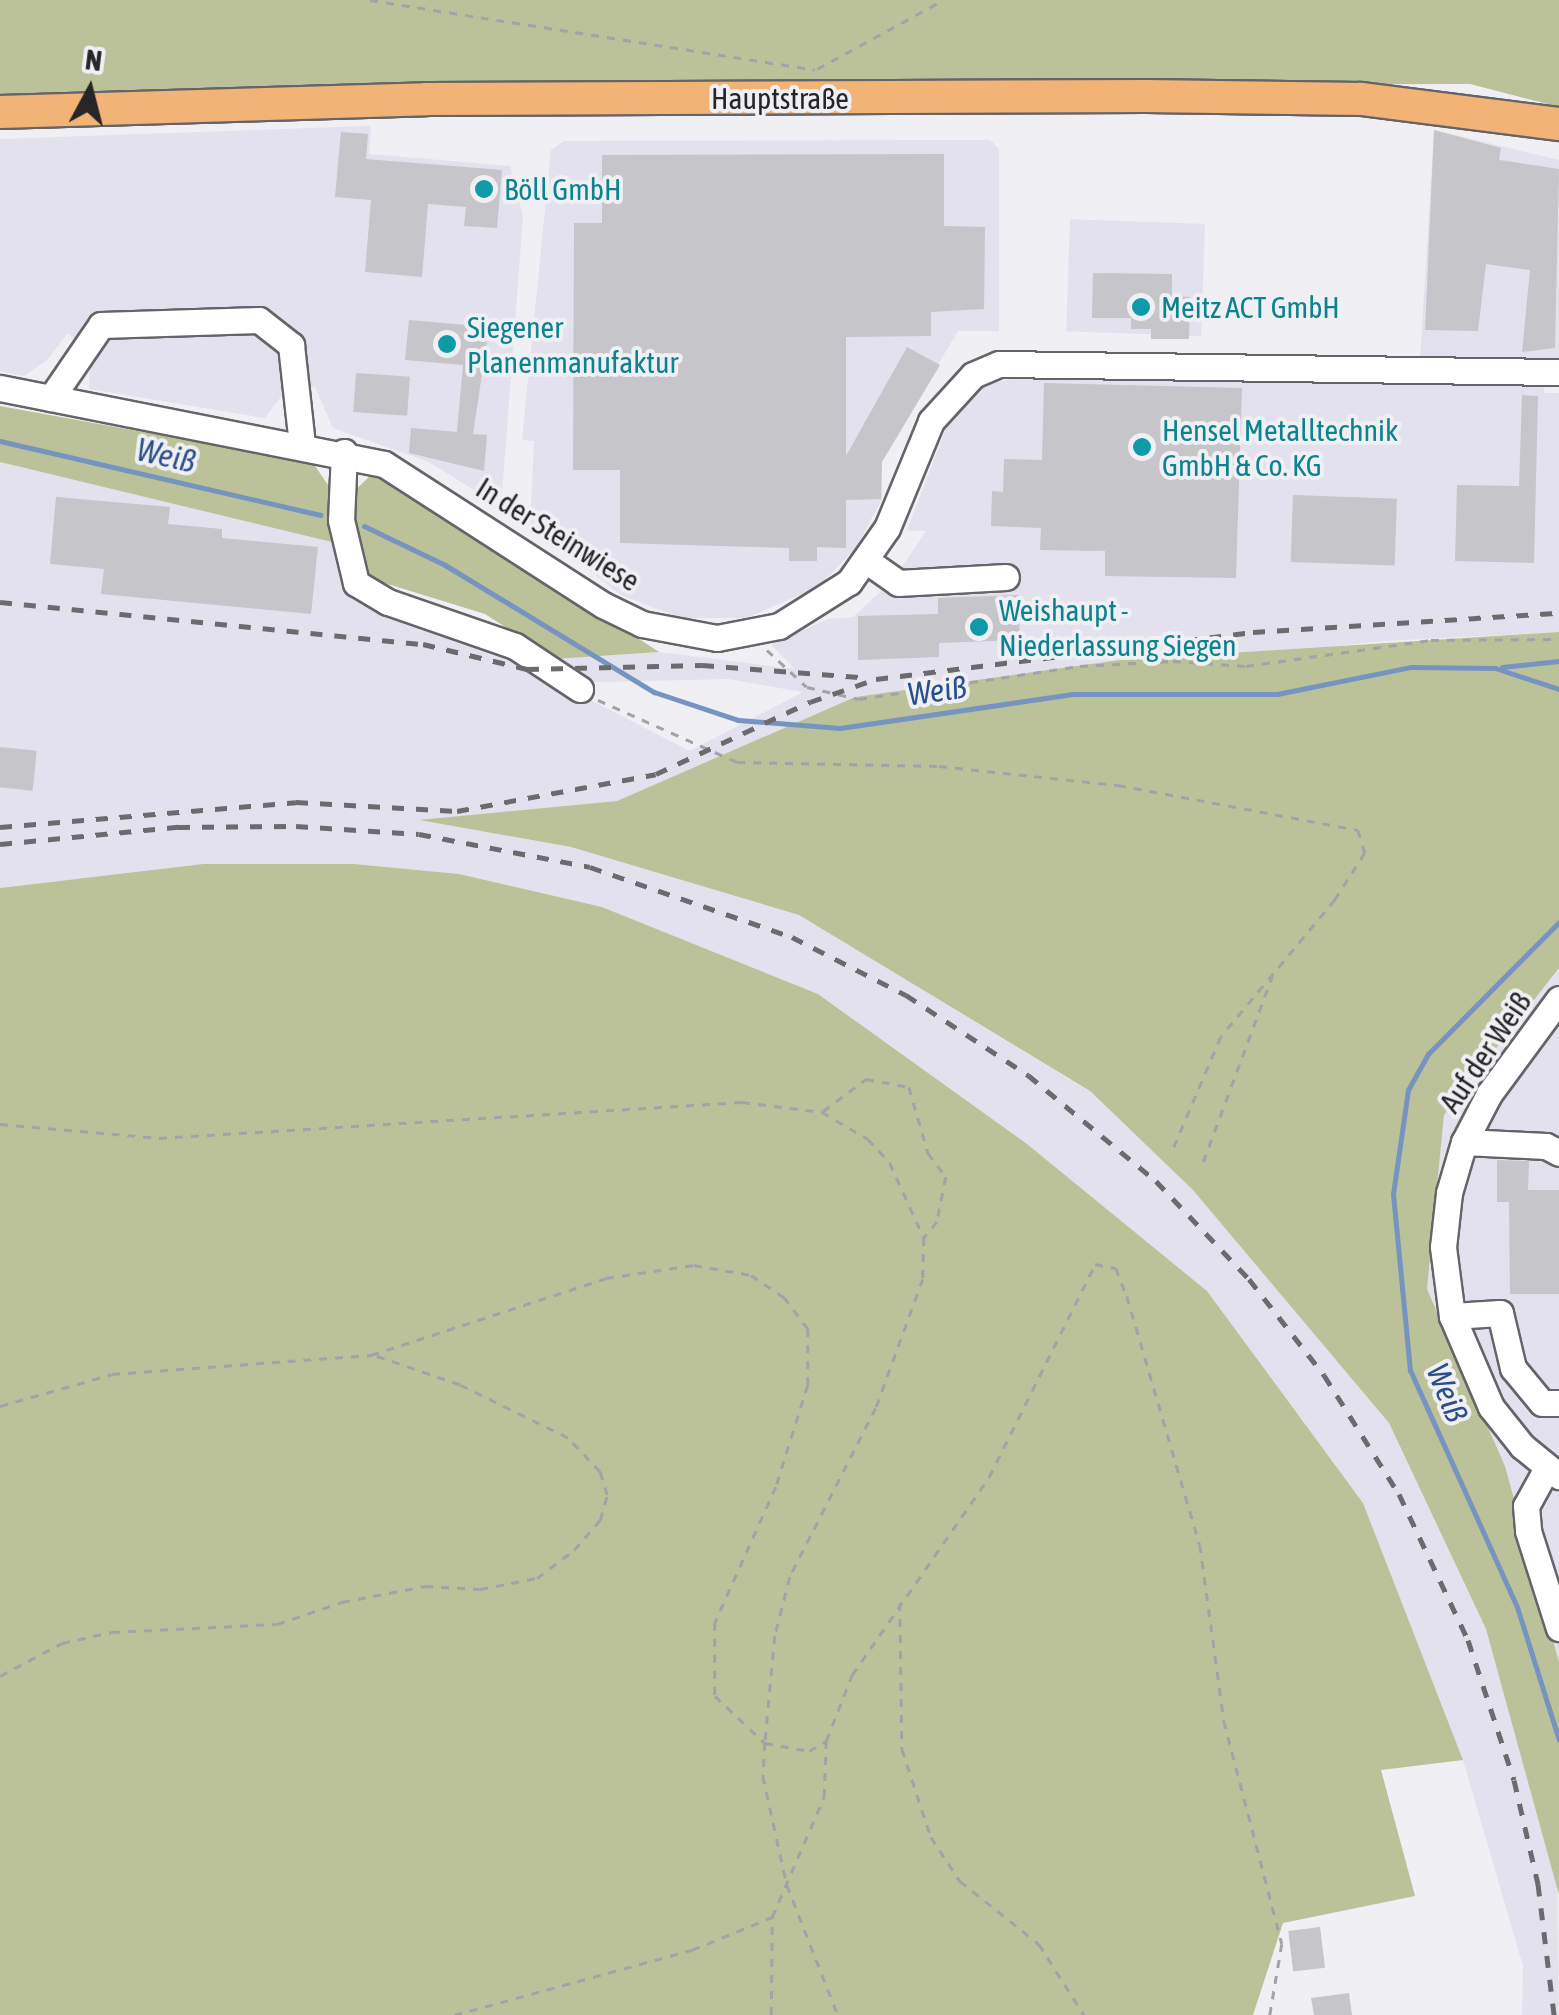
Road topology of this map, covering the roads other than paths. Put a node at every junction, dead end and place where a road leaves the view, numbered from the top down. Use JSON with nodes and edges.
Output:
{"nodes":[{"id":1,"x":0,"y":112,"type":"edge"},
{"id":2,"x":1559,"y":124,"type":"edge"},
{"id":3,"x":1559,"y":372,"type":"edge"},
{"id":4,"x":0,"y":388,"type":"edge"},
{"id":5,"x":52,"y":398,"type":"junction"},
{"id":6,"x":302,"y":444,"type":"junction"},
{"id":7,"x":344,"y":452,"type":"junction"},
{"id":8,"x":867,"y":561,"type":"junction"},
{"id":9,"x":1006,"y":576,"type":"dead end"},
{"id":10,"x":580,"y":690,"type":"road end"},
{"id":11,"x":1559,"y":999,"type":"edge"},
{"id":12,"x":1464,"y":1142,"type":"junction"},
{"id":13,"x":1559,"y":1154,"type":"edge"},
{"id":14,"x":1452,"y":1316,"type":"junction"},
{"id":15,"x":1559,"y":1403,"type":"edge"},
{"id":16,"x":1553,"y":1472,"type":"edge"},
{"id":17,"x":1559,"y":1628,"type":"edge"}],
"edges":[{"from":1,"to":2,"type":"main road","name":"Hauptstraße"},
{"from":3,"to":8,"type":"street","name":"In der Steinwiese"},
{"from":4,"to":5,"type":"street","name":"In der Steinwiese"},
{"from":5,"to":6,"type":"street","name":"In der Steinwiese"},
{"from":5,"to":6,"type":"street"},
{"from":6,"to":7,"type":"street","name":"In der Steinwiese"},
{"from":7,"to":8,"type":"street","name":"In der Steinwiese"},
{"from":7,"to":10,"type":"street"},
{"from":8,"to":9,"type":"street"},
{"from":11,"to":12,"type":"street","name":"Auf der Weiß"},
{"from":12,"to":13,"type":"street"},
{"from":12,"to":14,"type":"street","name":"Auf der Weiß"},
{"from":14,"to":15,"type":"street"},
{"from":14,"to":16,"type":"street","name":"Auf der Weiß"},
{"from":16,"to":17,"type":"street","name":"Auf der Weiß"}]}
